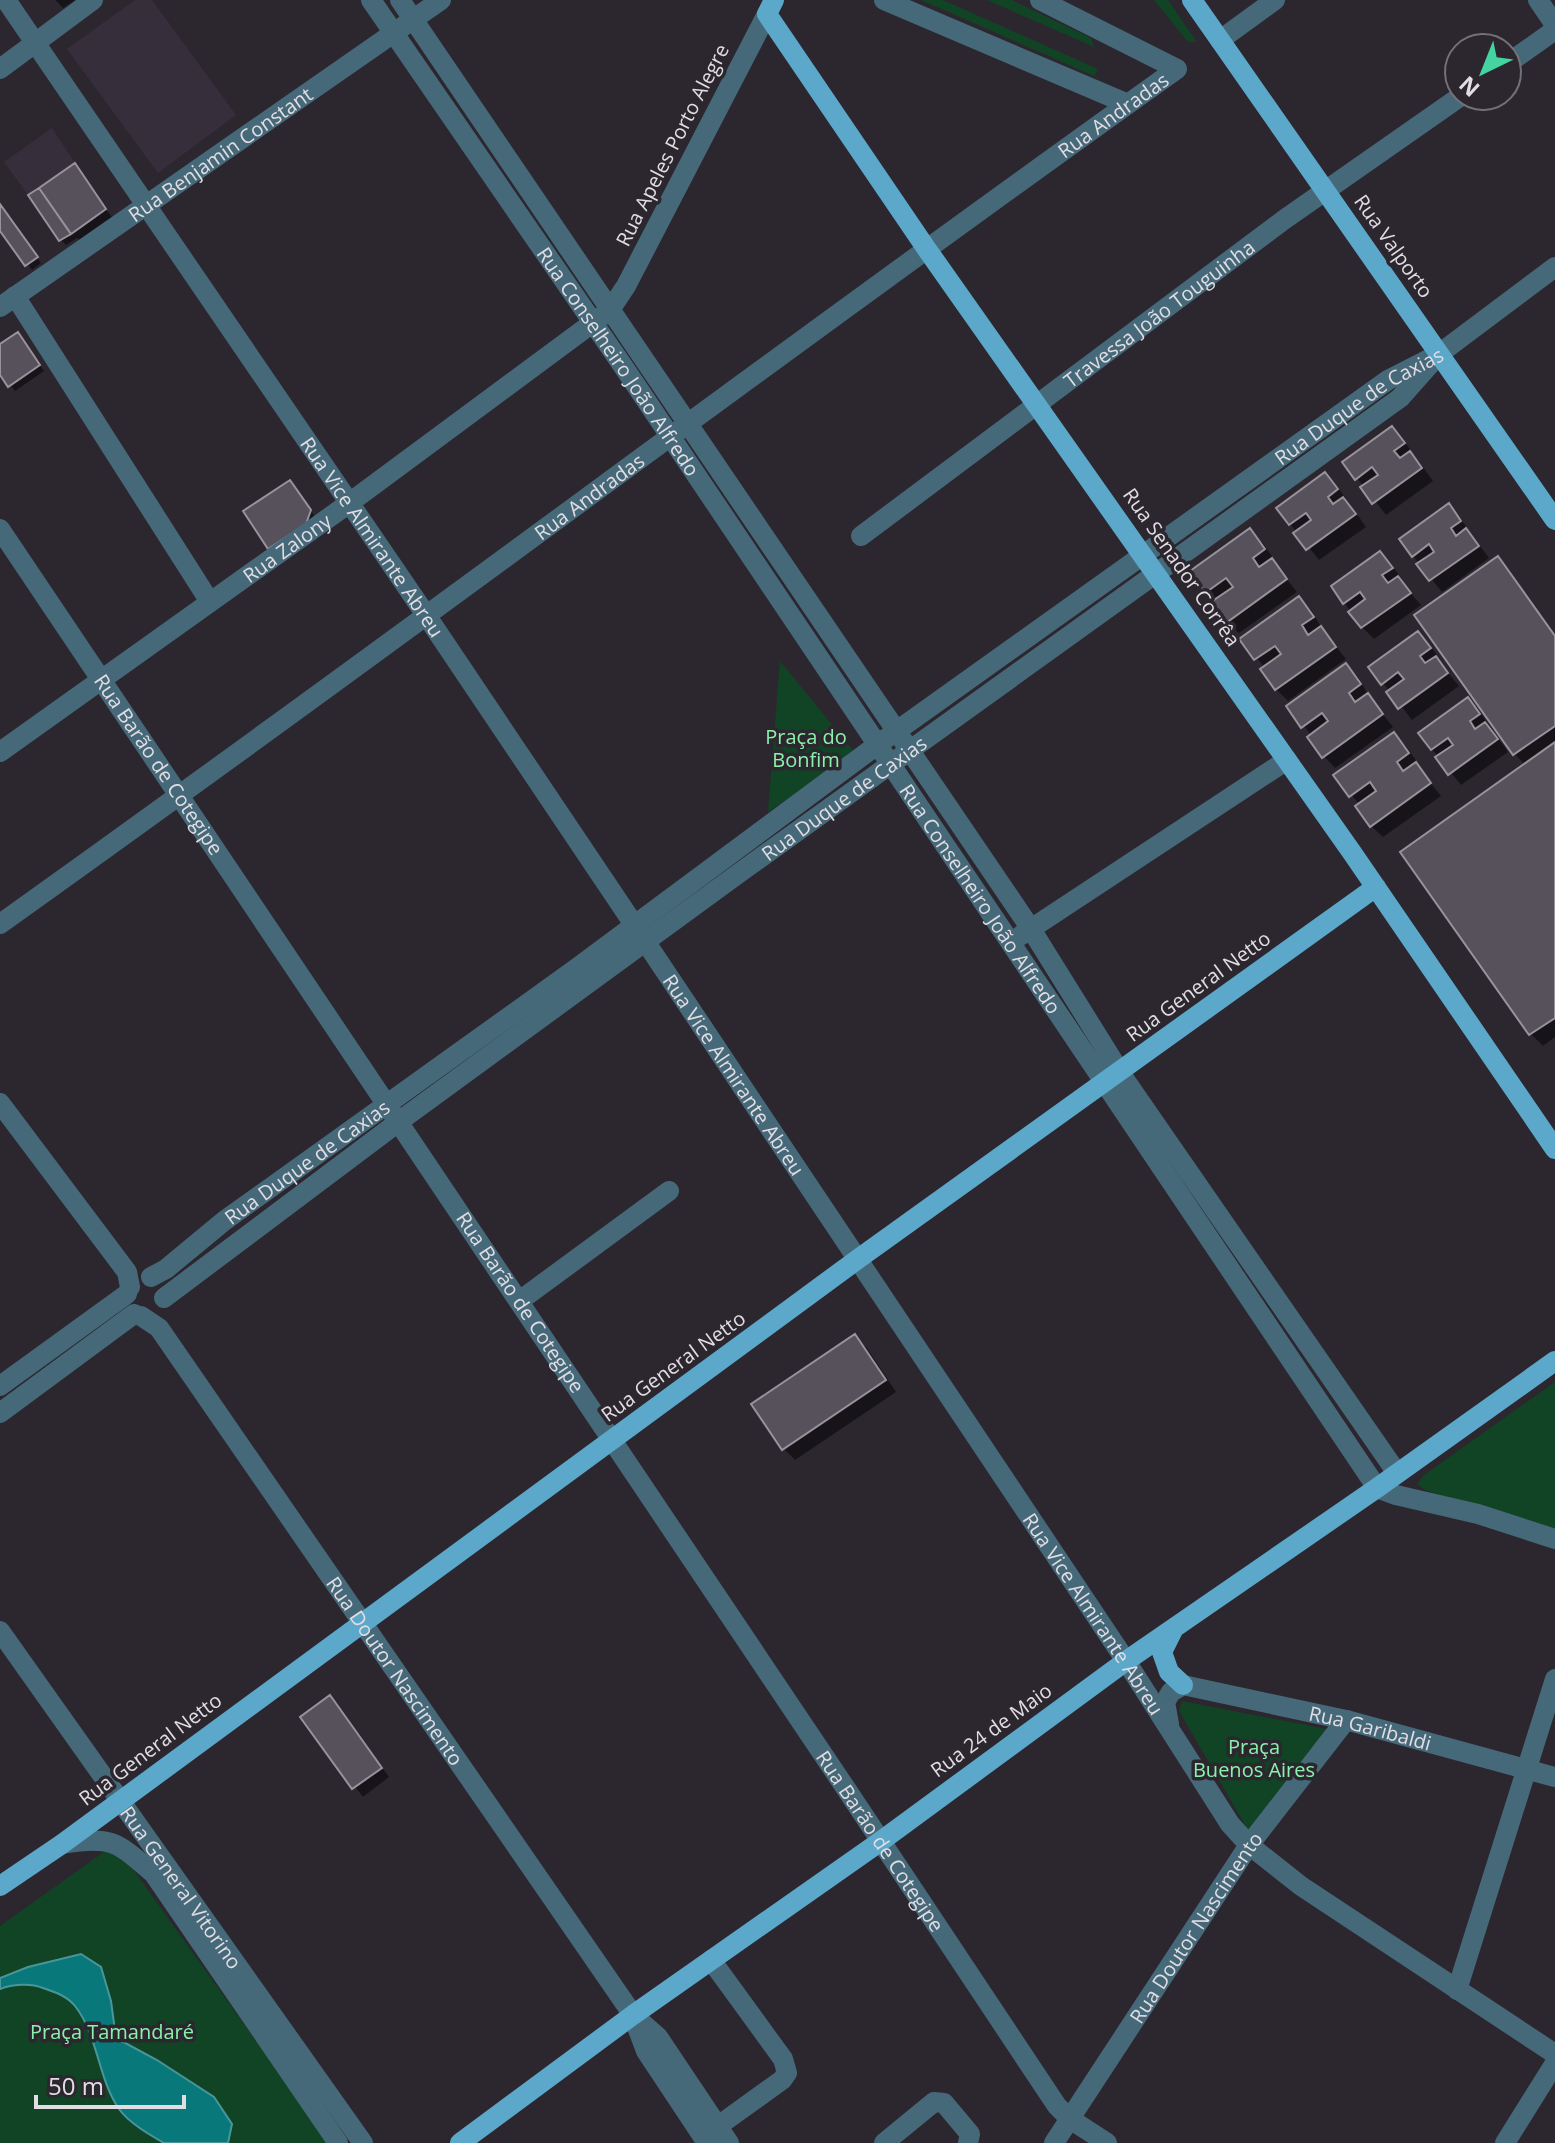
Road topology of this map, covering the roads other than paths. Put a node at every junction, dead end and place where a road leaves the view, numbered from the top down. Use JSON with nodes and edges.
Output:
{"nodes":[{"id":1,"x":6,"y":0,"type":"edge"},
{"id":2,"x":93,"y":0,"type":"edge"},
{"id":3,"x":371,"y":0,"type":"edge"},
{"id":4,"x":400,"y":0,"type":"edge"},
{"id":5,"x":441,"y":0,"type":"edge"},
{"id":6,"x":884,"y":0,"type":"edge"},
{"id":7,"x":1040,"y":0,"type":"edge"},
{"id":8,"x":1192,"y":0,"type":"edge"},
{"id":9,"x":1275,"y":0,"type":"edge"},
{"id":10,"x":1538,"y":0,"type":"edge"},
{"id":11,"x":771,"y":7,"type":"edge"},
{"id":12,"x":413,"y":19,"type":"junction"},
{"id":13,"x":1555,"y":28,"type":"edge"},
{"id":14,"x":393,"y":33,"type":"junction"},
{"id":15,"x":1220,"y":40,"type":"junction"},
{"id":16,"x":35,"y":43,"type":"junction"},
{"id":17,"x":1523,"y":52,"type":"edge"},
{"id":18,"x":0,"y":69,"type":"edge"},
{"id":19,"x":465,"y":95,"type":"junction"},
{"id":20,"x":1128,"y":104,"type":"junction"},
{"id":21,"x":447,"y":108,"type":"junction"},
{"id":22,"x":1443,"y":109,"type":"edge"},
{"id":23,"x":1326,"y":190,"type":"junction"},
{"id":24,"x":146,"y":206,"type":"junction"},
{"id":25,"x":545,"y":213,"type":"junction"},
{"id":26,"x":526,"y":227,"type":"junction"},
{"id":27,"x":926,"y":248,"type":"junction"},
{"id":28,"x":1555,"y":267,"type":"edge"},
{"id":29,"x":8,"y":302,"type":"edge"},
{"id":30,"x":610,"y":310,"type":"junction"},
{"id":31,"x":593,"y":324,"type":"junction"},
{"id":32,"x":1439,"y":354,"type":"junction"},
{"id":33,"x":634,"y":364,"type":"junction"},
{"id":34,"x":1037,"y":404,"type":"junction"},
{"id":35,"x":687,"y":424,"type":"junction"},
{"id":36,"x":669,"y":436,"type":"junction"},
{"id":37,"x":348,"y":504,"type":"junction"},
{"id":38,"x":748,"y":515,"type":"junction"},
{"id":39,"x":1553,"y":515,"type":"edge"},
{"id":40,"x":731,"y":527,"type":"junction"},
{"id":41,"x":0,"y":529,"type":"edge"},
{"id":42,"x":861,"y":536,"type":"dead end"},
{"id":43,"x":1143,"y":554,"type":"junction"},
{"id":44,"x":1157,"y":574,"type":"junction"},
{"id":45,"x":794,"y":582,"type":"junction"},
{"id":46,"x":776,"y":595,"type":"junction"},
{"id":47,"x":210,"y":602,"type":"junction"},
{"id":48,"x":426,"y":615,"type":"junction"},
{"id":49,"x":1026,"y":638,"type":"junction"},
{"id":50,"x":1038,"y":659,"type":"junction"},
{"id":51,"x":979,"y":672,"type":"junction"},
{"id":52,"x":102,"y":679,"type":"junction"},
{"id":53,"x":992,"y":692,"type":"junction"},
{"id":54,"x":896,"y":732,"type":"junction"},
{"id":55,"x":877,"y":745,"type":"junction"},
{"id":56,"x":0,"y":752,"type":"edge"},
{"id":57,"x":910,"y":752,"type":"junction"},
{"id":58,"x":1287,"y":760,"type":"junction"},
{"id":59,"x":890,"y":764,"type":"junction"},
{"id":60,"x":182,"y":795,"type":"junction"},
{"id":61,"x":966,"y":835,"type":"junction"},
{"id":62,"x":947,"y":847,"type":"junction"},
{"id":63,"x":730,"y":852,"type":"junction"},
{"id":64,"x":742,"y":871,"type":"junction"},
{"id":65,"x":1376,"y":887,"type":"junction"},
{"id":66,"x":0,"y":924,"type":"edge"},
{"id":67,"x":633,"y":924,"type":"junction"},
{"id":68,"x":1031,"y":929,"type":"junction"},
{"id":69,"x":645,"y":941,"type":"junction"},
{"id":70,"x":1011,"y":941,"type":"junction"},
{"id":71,"x":583,"y":975,"type":"junction"},
{"id":72,"x":1071,"y":993,"type":"junction"},
{"id":73,"x":1053,"y":1004,"type":"junction"},
{"id":74,"x":1112,"y":1077,"type":"junction"},
{"id":75,"x":0,"y":1103,"type":"edge"},
{"id":76,"x":395,"y":1111,"type":"junction"},
{"id":77,"x":1555,"y":1149,"type":"edge"},
{"id":78,"x":312,"y":1158,"type":"junction"},
{"id":79,"x":325,"y":1176,"type":"junction"},
{"id":80,"x":669,"y":1191,"type":"dead end"},
{"id":81,"x":1212,"y":1204,"type":"junction"},
{"id":82,"x":1194,"y":1216,"type":"junction"},
{"id":83,"x":224,"y":1221,"type":"junction"},
{"id":84,"x":238,"y":1241,"type":"junction"},
{"id":85,"x":858,"y":1259,"type":"junction"},
{"id":86,"x":1254,"y":1265,"type":"junction"},
{"id":87,"x":1235,"y":1279,"type":"junction"},
{"id":88,"x":136,"y":1291,"type":"junction"},
{"id":89,"x":522,"y":1299,"type":"junction"},
{"id":90,"x":163,"y":1302,"type":"junction"},
{"id":91,"x":159,"y":1328,"type":"junction"},
{"id":92,"x":1555,"y":1361,"type":"edge"},
{"id":93,"x":14,"y":1384,"type":"edge"},
{"id":94,"x":0,"y":1413,"type":"edge"},
{"id":95,"x":612,"y":1440,"type":"junction"},
{"id":96,"x":1397,"y":1473,"type":"junction"},
{"id":97,"x":1377,"y":1488,"type":"junction"},
{"id":98,"x":1555,"y":1539,"type":"edge"},
{"id":99,"x":361,"y":1623,"type":"junction"},
{"id":100,"x":1174,"y":1628,"type":"junction"},
{"id":101,"x":0,"y":1631,"type":"edge"},
{"id":102,"x":1126,"y":1661,"type":"junction"},
{"id":103,"x":1555,"y":1679,"type":"edge"},
{"id":104,"x":1183,"y":1685,"type":"junction"},
{"id":105,"x":1346,"y":1720,"type":"junction"},
{"id":106,"x":1171,"y":1731,"type":"junction"},
{"id":107,"x":1526,"y":1768,"type":"junction"},
{"id":108,"x":1555,"y":1777,"type":"edge"},
{"id":109,"x":119,"y":1802,"type":"junction"},
{"id":110,"x":881,"y":1841,"type":"junction"},
{"id":111,"x":62,"y":1844,"type":"junction"},
{"id":112,"x":1249,"y":1845,"type":"junction"},
{"id":113,"x":0,"y":1886,"type":"edge"},
{"id":114,"x":711,"y":1960,"type":"junction"},
{"id":115,"x":1457,"y":1990,"type":"junction"},
{"id":116,"x":633,"y":2015,"type":"junction"},
{"id":117,"x":1555,"y":2054,"type":"edge"},
{"id":118,"x":1555,"y":2063,"type":"edge"},
{"id":119,"x":1070,"y":2119,"type":"junction"},
{"id":120,"x":712,"y":2134,"type":"edge"},
{"id":121,"x":338,"y":2143,"type":"edge"},
{"id":122,"x":363,"y":2143,"type":"edge"},
{"id":123,"x":460,"y":2143,"type":"edge"},
{"id":124,"x":729,"y":2143,"type":"edge"},
{"id":125,"x":884,"y":2143,"type":"edge"},
{"id":126,"x":968,"y":2143,"type":"edge"},
{"id":127,"x":1054,"y":2143,"type":"edge"},
{"id":128,"x":1107,"y":2143,"type":"edge"},
{"id":129,"x":1505,"y":2143,"type":"edge"}],
"edges":[{"from":1,"to":16,"type":"street","name":"Rua Vice Almirante Abreu"},
{"from":2,"to":16,"type":"street"},
{"from":3,"to":14,"type":"street","name":"Rua Conselheiro João Alfredo"},
{"from":4,"to":12,"type":"street","name":"Rua Conselheiro João Alfredo"},
{"from":5,"to":12,"type":"street","name":"Rua Benjamin Constant"},
{"from":6,"to":20,"type":"street"},
{"from":7,"to":20,"type":"street","name":"Rua Andradas"},
{"from":8,"to":15,"type":"main road","name":"Rua Valporto"},
{"from":9,"to":15,"type":"street"},
{"from":10,"to":13,"type":"street"},
{"from":11,"to":27,"type":"main road","name":"Rua Senador Corrêa"},
{"from":11,"to":30,"type":"street","name":"Rua Apeles Porto Alegre"},
{"from":12,"to":14,"type":"street","name":"Rua Benjamin Constant"},
{"from":12,"to":19,"type":"street","name":"Rua Conselheiro João Alfredo"},
{"from":13,"to":17,"type":"street"},
{"from":14,"to":21,"type":"street","name":"Rua Conselheiro João Alfredo"},
{"from":14,"to":24,"type":"street","name":"Rua Benjamin Constant"},
{"from":15,"to":23,"type":"main road","name":"Rua Valporto"},
{"from":16,"to":18,"type":"street"},
{"from":16,"to":24,"type":"street","name":"Rua Vice Almirante Abreu"},
{"from":19,"to":21,"type":"street"},
{"from":19,"to":25,"type":"street","name":"Rua Conselheiro João Alfredo"},
{"from":20,"to":27,"type":"street","name":"Rua Andradas"},
{"from":21,"to":26,"type":"street","name":"Rua Conselheiro João Alfredo"},
{"from":22,"to":23,"type":"street","name":"Travessa João Touguinha"},
{"from":23,"to":32,"type":"main road","name":"Rua Valporto"},
{"from":23,"to":34,"type":"street","name":"Travessa João Touguinha"},
{"from":24,"to":29,"type":"street","name":"Rua Benjamin Constant"},
{"from":24,"to":37,"type":"street","name":"Rua Vice Almirante Abreu"},
{"from":25,"to":26,"type":"street"},
{"from":25,"to":30,"type":"street","name":"Rua Conselheiro João Alfredo"},
{"from":26,"to":31,"type":"street","name":"Rua Conselheiro João Alfredo"},
{"from":27,"to":34,"type":"main road","name":"Rua Senador Corrêa"},
{"from":27,"to":35,"type":"street","name":"Rua Andradas"},
{"from":28,"to":32,"type":"street"},
{"from":29,"to":47,"type":"street"},
{"from":30,"to":31,"type":"street","name":"Rua Zalony"},
{"from":30,"to":33,"type":"street","name":"Rua Conselheiro João Alfredo"},
{"from":31,"to":33,"type":"street","name":"Rua Conselheiro João Alfredo"},
{"from":31,"to":37,"type":"street","name":"Rua Zalony"},
{"from":32,"to":39,"type":"main road","name":"Rua Valporto"},
{"from":32,"to":43,"type":"street","name":"Rua Duque de Caxias"},
{"from":32,"to":44,"type":"street","name":"Rua Duque de Caxias"},
{"from":33,"to":35,"type":"street","name":"Rua Conselheiro João Alfredo"},
{"from":33,"to":36,"type":"street","name":"Rua Conselheiro João Alfredo"},
{"from":34,"to":42,"type":"street","name":"Travessa João Touguinha"},
{"from":34,"to":43,"type":"main road","name":"Rua Senador Corrêa"},
{"from":35,"to":36,"type":"street","name":"Rua Andradas"},
{"from":35,"to":38,"type":"street","name":"Rua Conselheiro João Alfredo"},
{"from":36,"to":40,"type":"street","name":"Rua Conselheiro João Alfredo"},
{"from":36,"to":48,"type":"street","name":"Rua Andradas"},
{"from":37,"to":47,"type":"street","name":"Rua Zalony"},
{"from":37,"to":48,"type":"street","name":"Rua Vice Almirante Abreu"},
{"from":38,"to":40,"type":"street"},
{"from":38,"to":45,"type":"street","name":"Rua Conselheiro João Alfredo"},
{"from":40,"to":46,"type":"street","name":"Rua Conselheiro João Alfredo"},
{"from":41,"to":52,"type":"street","name":"Rua Barão de Cotegipe"},
{"from":43,"to":44,"type":"main road","name":"Rua Senador Corrêa"},
{"from":43,"to":49,"type":"street","name":"Rua Duque de Caxias"},
{"from":44,"to":50,"type":"street","name":"Rua Duque de Caxias"},
{"from":44,"to":58,"type":"main road","name":"Rua Senador Corrêa"},
{"from":45,"to":46,"type":"street"},
{"from":45,"to":54,"type":"street","name":"Rua Conselheiro João Alfredo"},
{"from":46,"to":55,"type":"street","name":"Rua Conselheiro João Alfredo"},
{"from":47,"to":52,"type":"street","name":"Rua Zalony"},
{"from":48,"to":60,"type":"street","name":"Rua Andradas"},
{"from":48,"to":67,"type":"street","name":"Rua Vice Almirante Abreu"},
{"from":49,"to":50,"type":"street"},
{"from":49,"to":51,"type":"street","name":"Rua Duque de Caxias"},
{"from":50,"to":53,"type":"street","name":"Rua Duque de Caxias"},
{"from":51,"to":53,"type":"street"},
{"from":51,"to":54,"type":"street","name":"Rua Duque de Caxias"},
{"from":52,"to":56,"type":"street","name":"Rua Zalony"},
{"from":52,"to":60,"type":"street","name":"Rua Barão de Cotegipe"},
{"from":53,"to":57,"type":"street","name":"Rua Duque de Caxias"},
{"from":54,"to":55,"type":"street","name":"Rua Duque de Caxias"},
{"from":54,"to":57,"type":"street","name":"Rua Conselheiro João Alfredo"},
{"from":55,"to":59,"type":"street","name":"Rua Conselheiro João Alfredo"},
{"from":55,"to":63,"type":"street","name":"Rua Duque de Caxias"},
{"from":57,"to":59,"type":"street","name":"Rua Duque de Caxias"},
{"from":57,"to":61,"type":"street","name":"Rua Conselheiro João Alfredo"},
{"from":58,"to":65,"type":"main road","name":"Rua Senador Corrêa"},
{"from":58,"to":68,"type":"street"},
{"from":59,"to":62,"type":"street","name":"Rua Conselheiro João Alfredo"},
{"from":59,"to":64,"type":"street","name":"Rua Duque de Caxias"},
{"from":60,"to":66,"type":"street","name":"Rua Andradas"},
{"from":60,"to":76,"type":"street","name":"Rua Barão de Cotegipe"},
{"from":61,"to":62,"type":"street"},
{"from":61,"to":68,"type":"street","name":"Rua Conselheiro João Alfredo"},
{"from":62,"to":70,"type":"street","name":"Rua Conselheiro João Alfredo"},
{"from":63,"to":64,"type":"street"},
{"from":63,"to":67,"type":"street","name":"Rua Duque de Caxias"},
{"from":64,"to":69,"type":"street","name":"Rua Duque de Caxias"},
{"from":65,"to":74,"type":"main road","name":"Rua General Netto"},
{"from":65,"to":77,"type":"main road","name":"Rua Senador Corrêa"},
{"from":67,"to":69,"type":"street","name":"Rua Vice Almirante Abreu"},
{"from":67,"to":71,"type":"street","name":"Rua Duque de Caxias"},
{"from":68,"to":70,"type":"street"},
{"from":68,"to":72,"type":"street","name":"Rua Conselheiro João Alfredo"},
{"from":69,"to":71,"type":"street","name":"Rua Duque de Caxias"},
{"from":69,"to":85,"type":"street","name":"Rua Vice Almirante Abreu"},
{"from":70,"to":73,"type":"street","name":"Rua Conselheiro João Alfredo"},
{"from":71,"to":76,"type":"street","name":"Rua Duque de Caxias"},
{"from":72,"to":73,"type":"street"},
{"from":72,"to":74,"type":"street","name":"Rua Conselheiro João Alfredo"},
{"from":73,"to":74,"type":"street","name":"Rua Conselheiro João Alfredo"},
{"from":74,"to":81,"type":"street","name":"Rua Conselheiro João Alfredo"},
{"from":74,"to":82,"type":"street","name":"Rua Conselheiro João Alfredo"},
{"from":74,"to":85,"type":"main road","name":"Rua General Netto"},
{"from":75,"to":88,"type":"street","name":"Rua Doutor Nascimento"},
{"from":76,"to":78,"type":"street","name":"Rua Duque de Caxias"},
{"from":76,"to":79,"type":"street","name":"Rua Duque de Caxias"},
{"from":76,"to":89,"type":"street","name":"Rua Barão de Cotegipe"},
{"from":78,"to":79,"type":"street"},
{"from":78,"to":83,"type":"street","name":"Rua Duque de Caxias"},
{"from":79,"to":84,"type":"street","name":"Rua Duque de Caxias"},
{"from":80,"to":89,"type":"street"},
{"from":81,"to":82,"type":"street"},
{"from":81,"to":86,"type":"street","name":"Rua Conselheiro João Alfredo"},
{"from":82,"to":87,"type":"street","name":"Rua Conselheiro João Alfredo"},
{"from":83,"to":84,"type":"street"},
{"from":83,"to":88,"type":"street","name":"Rua Duque de Caxias"},
{"from":84,"to":90,"type":"street","name":"Rua Duque de Caxias"},
{"from":85,"to":95,"type":"main road","name":"Rua General Netto"},
{"from":85,"to":102,"type":"street","name":"Rua Vice Almirante Abreu"},
{"from":86,"to":87,"type":"street"},
{"from":86,"to":96,"type":"street","name":"Rua Conselheiro João Alfredo"},
{"from":87,"to":97,"type":"street","name":"Rua Conselheiro João Alfredo"},
{"from":88,"to":90,"type":"street","name":"Rua Duque de Caxias"},
{"from":88,"to":90,"type":"street"},
{"from":88,"to":91,"type":"street","name":"Rua Doutor Nascimento"},
{"from":88,"to":93,"type":"street","name":"Rua Duque de Caxias"},
{"from":89,"to":95,"type":"street","name":"Rua Barão de Cotegipe"},
{"from":90,"to":91,"type":"street"},
{"from":91,"to":99,"type":"street","name":"Rua Doutor Nascimento"},
{"from":92,"to":96,"type":"main road","name":"Rua 24 de Maio"},
{"from":93,"to":94,"type":"street","name":"Rua Duque de Caxias"},
{"from":95,"to":99,"type":"main road","name":"Rua General Netto"},
{"from":95,"to":110,"type":"street","name":"Rua Barão de Cotegipe"},
{"from":96,"to":97,"type":"main road","name":"Rua 24 de Maio"},
{"from":97,"to":98,"type":"street"},
{"from":97,"to":100,"type":"main road","name":"Rua 24 de Maio"},
{"from":99,"to":109,"type":"main road","name":"Rua General Netto"},
{"from":99,"to":116,"type":"street","name":"Rua Doutor Nascimento"},
{"from":100,"to":102,"type":"main road","name":"Rua 24 de Maio"},
{"from":100,"to":104,"type":"main road"},
{"from":101,"to":109,"type":"street","name":"Rua General Vitorino"},
{"from":102,"to":106,"type":"street","name":"Rua Vice Almirante Abreu"},
{"from":102,"to":110,"type":"main road","name":"Rua 24 de Maio"},
{"from":103,"to":107,"type":"street"},
{"from":104,"to":105,"type":"street","name":"Rua Garibaldi"},
{"from":104,"to":106,"type":"street"},
{"from":105,"to":107,"type":"street","name":"Rua Garibaldi"},
{"from":105,"to":112,"type":"street","name":"Rua Doutor Nascimento"},
{"from":106,"to":112,"type":"street","name":"Rua Vice Almirante Abreu"},
{"from":107,"to":108,"type":"street","name":"Rua Garibaldi"},
{"from":107,"to":115,"type":"street"},
{"from":109,"to":111,"type":"main road","name":"Rua General Netto"},
{"from":109,"to":122,"type":"street","name":"Rua General Vitorino"},
{"from":110,"to":114,"type":"main road","name":"Rua 24 de Maio"},
{"from":110,"to":119,"type":"street","name":"Rua Barão de Cotegipe"},
{"from":111,"to":113,"type":"main road","name":"Rua General Netto"},
{"from":111,"to":121,"type":"street","name":"Rua General Vitorino"},
{"from":112,"to":115,"type":"street","name":"Rua Vice Almirante Abreu"},
{"from":112,"to":119,"type":"street","name":"Rua Doutor Nascimento"},
{"from":114,"to":116,"type":"main road","name":"Rua 24 de Maio"},
{"from":114,"to":120,"type":"street"},
{"from":115,"to":117,"type":"street","name":"Rua Vice Almirante Abreu"},
{"from":116,"to":120,"type":"street","name":"Rua Doutor Nascimento"},
{"from":116,"to":123,"type":"main road","name":"Rua 24 de Maio"},
{"from":118,"to":129,"type":"street"},
{"from":119,"to":127,"type":"street","name":"Rua Doutor Nascimento"},
{"from":119,"to":128,"type":"street","name":"Rua Barão de Cotegipe"},
{"from":120,"to":124,"type":"street","name":"Rua Doutor Nascimento"},
{"from":125,"to":126,"type":"street"}]}
